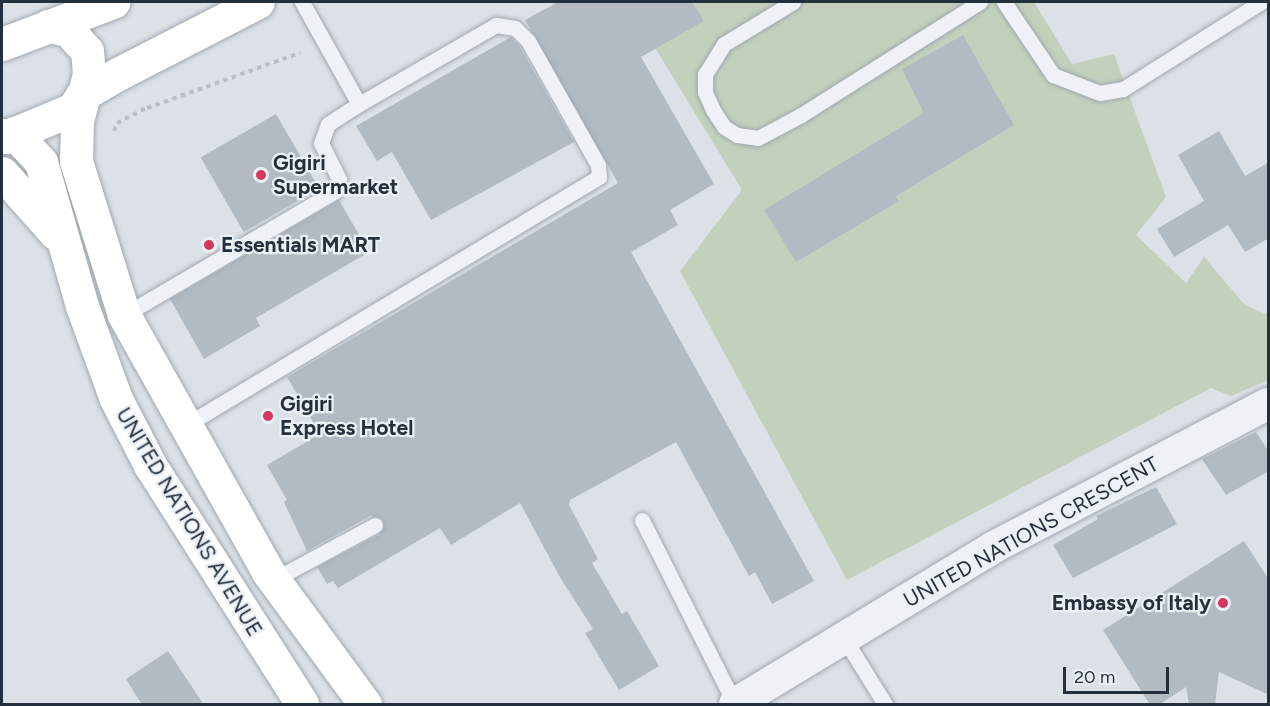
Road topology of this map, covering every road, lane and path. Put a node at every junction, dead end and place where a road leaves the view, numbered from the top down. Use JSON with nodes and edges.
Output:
{"nodes":[{"id":1,"x":112,"y":2,"type":"edge"},
{"id":2,"x":302,"y":2,"type":"edge"},
{"id":3,"x":793,"y":2,"type":"edge"},
{"id":4,"x":980,"y":2,"type":"edge"},
{"id":5,"x":1004,"y":2,"type":"edge"},
{"id":6,"x":1261,"y":2,"type":"edge"},
{"id":7,"x":254,"y":3,"type":"edge"},
{"id":8,"x":48,"y":26,"type":"junction"},
{"id":9,"x":2,"y":44,"type":"edge"},
{"id":10,"x":324,"y":45,"type":"junction"},
{"id":11,"x":82,"y":95,"type":"junction"},
{"id":12,"x":359,"y":104,"type":"junction"},
{"id":13,"x":8,"y":134,"type":"edge"},
{"id":14,"x":109,"y":143,"type":"dead end"},
{"id":15,"x":2,"y":173,"type":"edge"},
{"id":16,"x":66,"y":246,"type":"junction"},
{"id":17,"x":124,"y":315,"type":"junction"},
{"id":18,"x":1269,"y":404,"type":"edge"},
{"id":19,"x":186,"y":426,"type":"junction"},
{"id":20,"x":642,"y":520,"type":"dead end"},
{"id":21,"x":375,"y":525,"type":"dead end"},
{"id":22,"x":273,"y":580,"type":"junction"},
{"id":23,"x":844,"y":638,"type":"junction"},
{"id":24,"x":302,"y":705,"type":"edge"},
{"id":25,"x":365,"y":705,"type":"edge"},
{"id":26,"x":735,"y":705,"type":"edge"},
{"id":27,"x":885,"y":705,"type":"edge"}],
"edges":[{"from":1,"to":8,"type":"street"},
{"from":2,"to":10,"type":"lane"},
{"from":3,"to":4,"type":"lane"},
{"from":5,"to":6,"type":"lane"},
{"from":7,"to":11,"type":"street"},
{"from":8,"to":9,"type":"street"},
{"from":8,"to":11,"type":"street","name":"UNITED NATIONS AVENUE"},
{"from":10,"to":12,"type":"lane"},
{"from":10,"to":14,"type":"path"},
{"from":11,"to":13,"type":"street"},
{"from":11,"to":17,"type":"street","name":"UNITED NATIONS AVENUE"},
{"from":12,"to":17,"type":"lane"},
{"from":12,"to":19,"type":"lane"},
{"from":13,"to":16,"type":"street","name":"UNITED NATIONS AVENUE"},
{"from":15,"to":16,"type":"street"},
{"from":16,"to":24,"type":"street","name":"UNITED NATIONS AVENUE"},
{"from":17,"to":19,"type":"street","name":"UNITED NATIONS AVENUE"},
{"from":18,"to":23,"type":"street","name":"UNITED NATIONS CRESCENT"},
{"from":19,"to":22,"type":"street","name":"UNITED NATIONS AVENUE"},
{"from":20,"to":26,"type":"lane"},
{"from":21,"to":22,"type":"lane"},
{"from":22,"to":25,"type":"street","name":"UNITED NATIONS AVENUE"},
{"from":23,"to":26,"type":"street","name":"UNITED NATIONS CRESCENT"},
{"from":23,"to":27,"type":"lane"}]}
